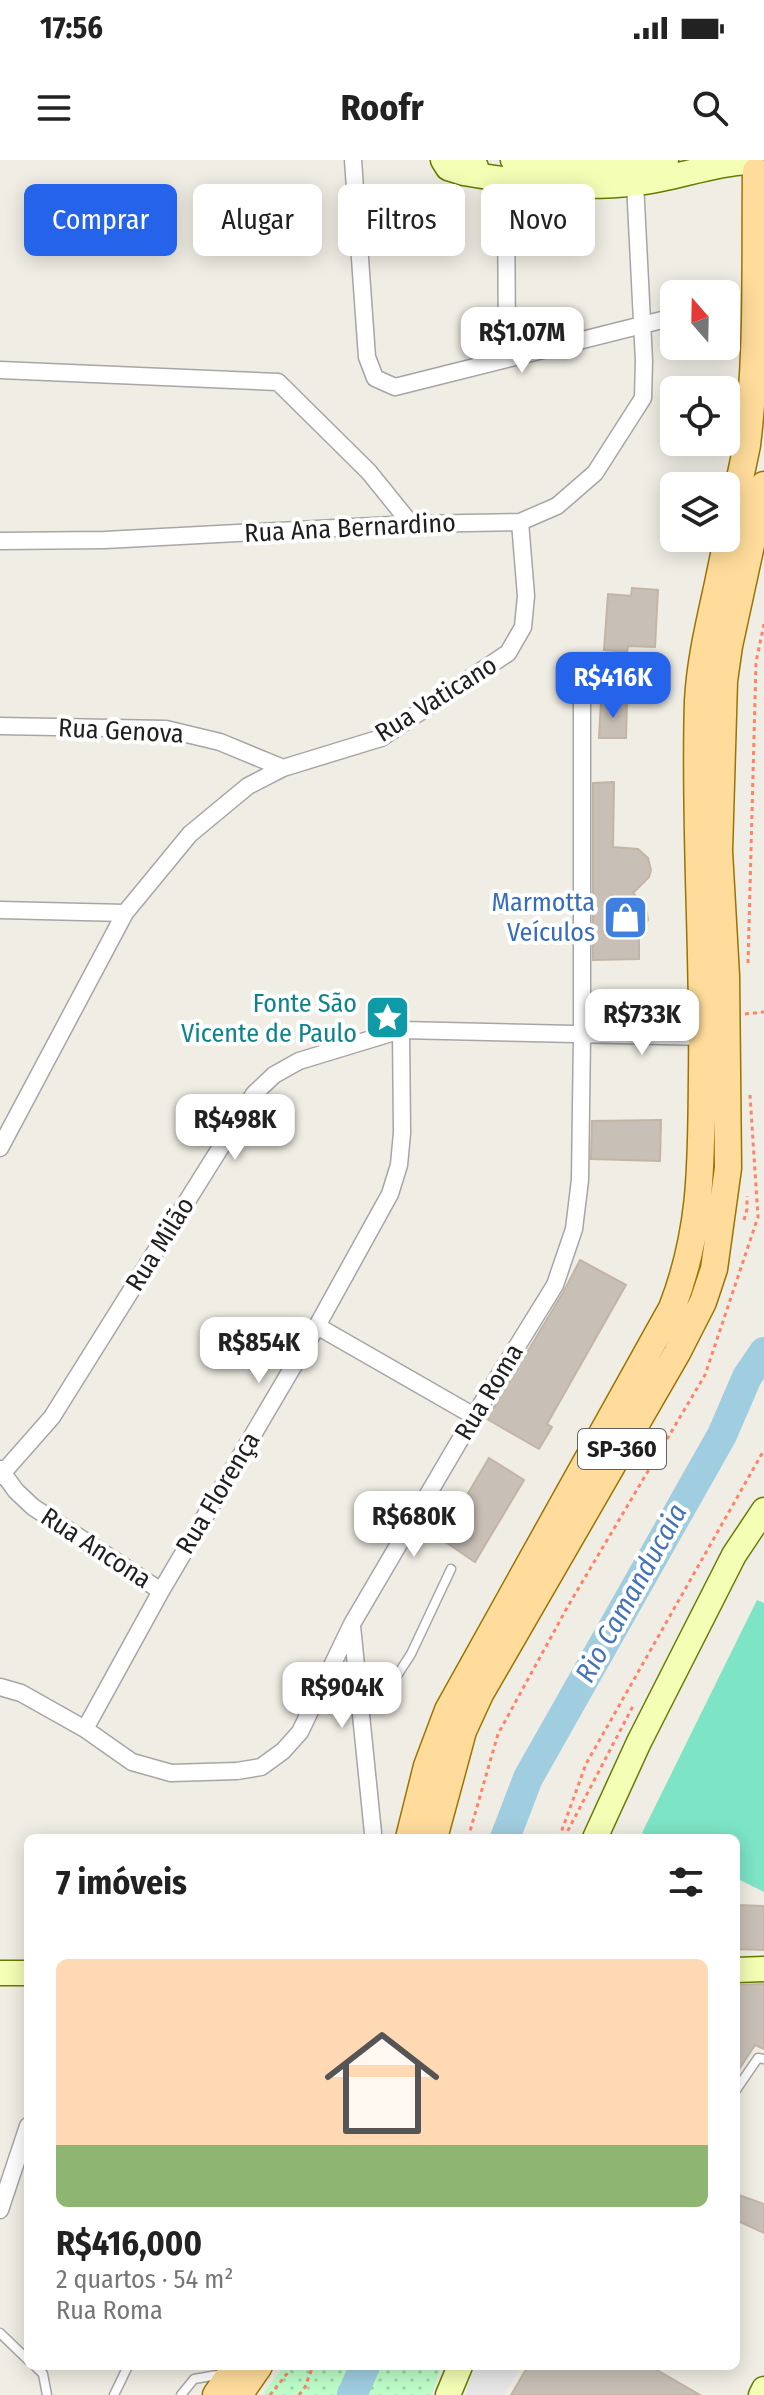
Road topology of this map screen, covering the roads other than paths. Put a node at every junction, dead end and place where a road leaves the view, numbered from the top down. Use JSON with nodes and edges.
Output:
{"nodes":[{"id":1,"x":353,"y":160,"type":"edge"},
{"id":2,"x":666,"y":160,"type":"edge"},
{"id":3,"x":463,"y":164,"type":"edge"},
{"id":4,"x":754,"y":166,"type":"edge"},
{"id":5,"x":509,"y":170,"type":"edge"},
{"id":6,"x":635,"y":183,"type":"junction"},
{"id":7,"x":660,"y":320,"type":"edge"},
{"id":8,"x":641,"y":324,"type":"junction"},
{"id":9,"x":507,"y":358,"type":"junction"},
{"id":10,"x":0,"y":370,"type":"edge"},
{"id":11,"x":764,"y":485,"type":"edge"},
{"id":12,"x":520,"y":522,"type":"junction"},
{"id":13,"x":411,"y":524,"type":"junction"},
{"id":14,"x":0,"y":541,"type":"edge"},
{"id":15,"x":582,"y":687,"type":"dead end"},
{"id":16,"x":0,"y":726,"type":"edge"},
{"id":17,"x":283,"y":768,"type":"junction"},
{"id":18,"x":0,"y":910,"type":"edge"},
{"id":19,"x":125,"y":913,"type":"junction"},
{"id":20,"x":401,"y":1030,"type":"junction"},
{"id":21,"x":725,"y":1034,"type":"junction"},
{"id":22,"x":582,"y":1036,"type":"junction"},
{"id":23,"x":8,"y":1117,"type":"edge"},
{"id":24,"x":0,"y":1148,"type":"edge"},
{"id":25,"x":317,"y":1326,"type":"junction"},
{"id":26,"x":474,"y":1416,"type":"junction"},
{"id":27,"x":1,"y":1473,"type":"edge"},
{"id":28,"x":764,"y":1510,"type":"edge"},
{"id":29,"x":451,"y":1569,"type":"dead end"},
{"id":30,"x":161,"y":1591,"type":"junction"},
{"id":31,"x":352,"y":1624,"type":"junction"},
{"id":32,"x":0,"y":1687,"type":"edge"},
{"id":33,"x":360,"y":1710,"type":"junction"},
{"id":34,"x":85,"y":1729,"type":"junction"},
{"id":35,"x":373,"y":1833,"type":"dead end"},
{"id":36,"x":410,"y":1834,"type":"edge"},
{"id":37,"x":435,"y":1834,"type":"edge"},
{"id":38,"x":597,"y":1834,"type":"edge"},
{"id":39,"x":764,"y":1969,"type":"edge"},
{"id":40,"x":740,"y":1970,"type":"edge"},
{"id":41,"x":0,"y":1973,"type":"edge"},
{"id":42,"x":24,"y":1973,"type":"edge"},
{"id":43,"x":764,"y":2059,"type":"edge"},
{"id":44,"x":740,"y":2084,"type":"edge"},
{"id":45,"x":24,"y":2138,"type":"edge"},
{"id":46,"x":0,"y":2210,"type":"edge"},
{"id":47,"x":0,"y":2333,"type":"edge"},
{"id":48,"x":24,"y":2356,"type":"edge"},
{"id":49,"x":39,"y":2370,"type":"edge"},
{"id":50,"x":126,"y":2370,"type":"edge"},
{"id":51,"x":458,"y":2370,"type":"edge"},
{"id":52,"x":236,"y":2378,"type":"edge"},
{"id":53,"x":764,"y":2389,"type":"edge"},
{"id":54,"x":47,"y":2395,"type":"edge"},
{"id":55,"x":114,"y":2395,"type":"edge"},
{"id":56,"x":181,"y":2395,"type":"edge"},
{"id":57,"x":216,"y":2395,"type":"edge"},
{"id":58,"x":448,"y":2395,"type":"edge"},
{"id":59,"x":761,"y":2395,"type":"edge"}],
"edges":[{"from":1,"to":9,"type":"street"},
{"from":2,"to":5,"type":"street"},
{"from":3,"to":5,"type":"street"},
{"from":4,"to":6,"type":"street"},
{"from":4,"to":21,"type":"main road","number":"SP-360"},
{"from":5,"to":6,"type":"street"},
{"from":5,"to":9,"type":"street"},
{"from":6,"to":8,"type":"street"},
{"from":7,"to":8,"type":"street"},
{"from":8,"to":9,"type":"street"},
{"from":8,"to":12,"type":"street","name":"Rua Ana Bernardino"},
{"from":10,"to":13,"type":"street"},
{"from":11,"to":21,"type":"main road","number":"SP-360"},
{"from":12,"to":13,"type":"street","name":"Rua Ana Bernardino"},
{"from":12,"to":17,"type":"street","name":"Rua Vaticano"},
{"from":13,"to":14,"type":"street","name":"Rua Ana Bernardino"},
{"from":15,"to":22,"type":"street","name":"Rua Roma"},
{"from":16,"to":17,"type":"street","name":"Rua Genova"},
{"from":17,"to":19,"type":"street","name":"Rua Vaticano"},
{"from":18,"to":19,"type":"street"},
{"from":19,"to":23,"type":"street","name":"Rua Vaticano"},
{"from":20,"to":22,"type":"street","name":"Rua Milão"},
{"from":20,"to":25,"type":"street","name":"Rua Florença"},
{"from":20,"to":27,"type":"street","name":"Rua Milão"},
{"from":21,"to":22,"type":"street","name":"Rua Milão"},
{"from":21,"to":36,"type":"main road","number":"SP-360"},
{"from":21,"to":37,"type":"main road","number":"SP-360"},
{"from":22,"to":26,"type":"street","name":"Rua Roma"},
{"from":23,"to":24,"type":"street","name":"Rua Vaticano"},
{"from":25,"to":26,"type":"street"},
{"from":25,"to":30,"type":"street","name":"Rua Florença"},
{"from":26,"to":31,"type":"street","name":"Rua Roma"},
{"from":27,"to":30,"type":"street","name":"Rua Ancona"},
{"from":28,"to":38,"type":"street"},
{"from":29,"to":33,"type":"lane"},
{"from":30,"to":34,"type":"street","name":"Rua Florença"},
{"from":31,"to":33,"type":"street"},
{"from":31,"to":34,"type":"street","name":"Rua Roma"},
{"from":32,"to":34,"type":"street","name":"Rua Roma"},
{"from":33,"to":35,"type":"street"},
{"from":39,"to":40,"type":"street"},
{"from":41,"to":42,"type":"street"},
{"from":43,"to":44,"type":"lane"},
{"from":45,"to":46,"type":"street"},
{"from":47,"to":48,"type":"lane"},
{"from":49,"to":54,"type":"lane"},
{"from":50,"to":55,"type":"lane"},
{"from":51,"to":58,"type":"street"},
{"from":52,"to":56,"type":"lane"},
{"from":52,"to":57,"type":"main road"},
{"from":53,"to":59,"type":"street"}]}
